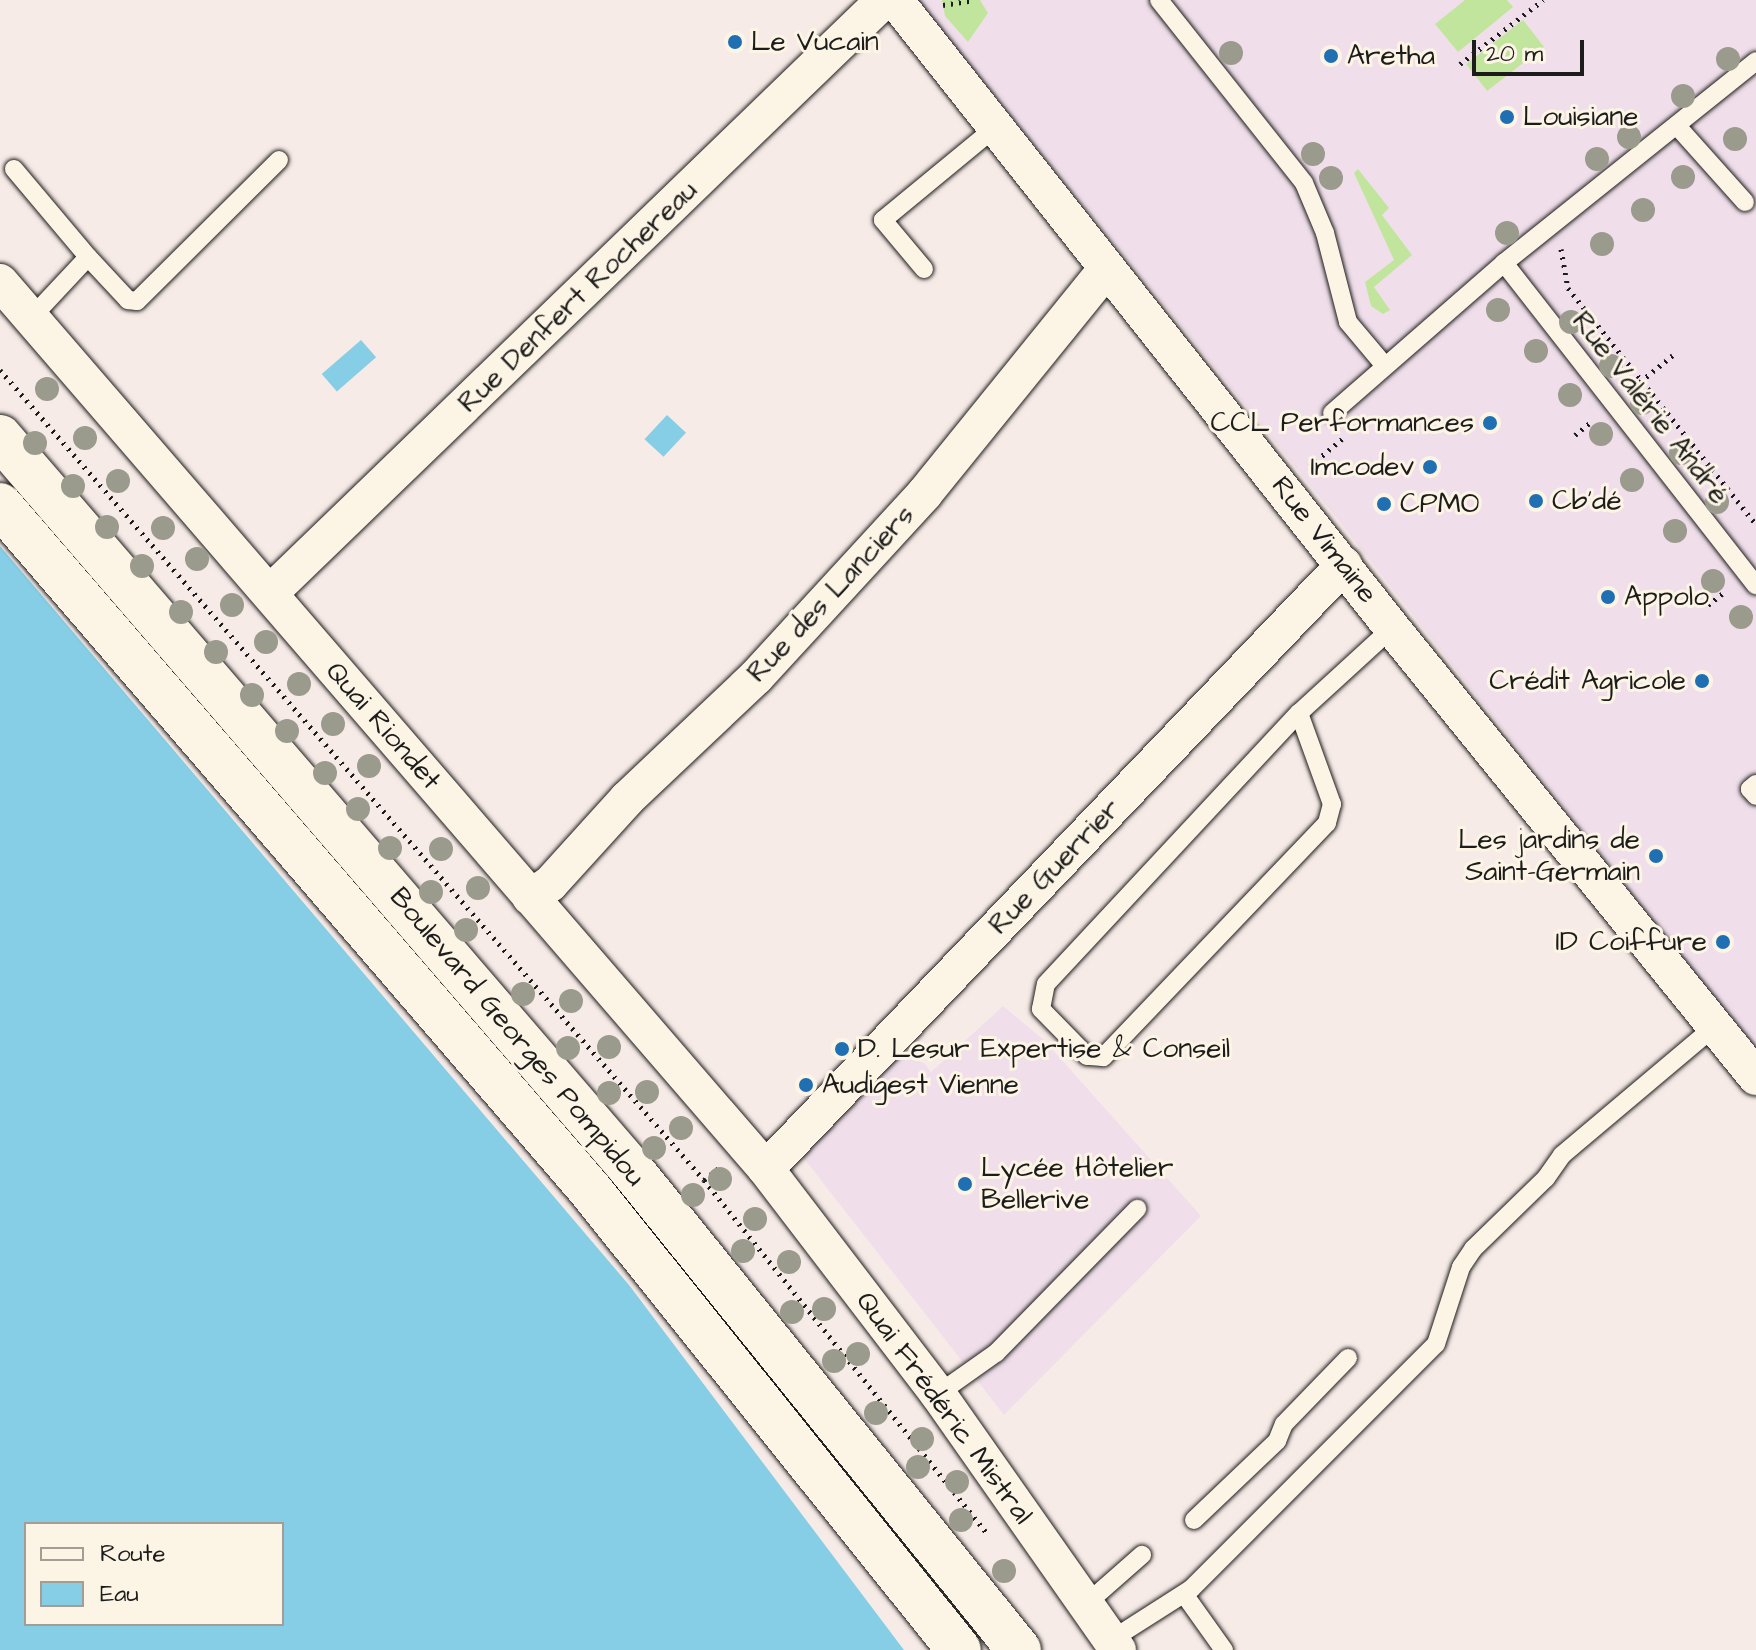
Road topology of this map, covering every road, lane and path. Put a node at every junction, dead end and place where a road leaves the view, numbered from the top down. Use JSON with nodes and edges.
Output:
{"nodes":[{"id":1,"x":884,"y":0,"type":"edge"},
{"id":2,"x":895,"y":0,"type":"edge"},
{"id":3,"x":1159,"y":0,"type":"edge"},
{"id":4,"x":1543,"y":0,"type":"edge"},
{"id":5,"x":1756,"y":61,"type":"edge"},
{"id":6,"x":1460,"y":64,"type":"dead end"},
{"id":7,"x":1677,"y":126,"type":"junction"},
{"id":8,"x":996,"y":127,"type":"junction"},
{"id":9,"x":279,"y":160,"type":"dead end"},
{"id":10,"x":14,"y":169,"type":"dead end"},
{"id":11,"x":1745,"y":202,"type":"dead end"},
{"id":12,"x":1548,"y":229,"type":"junction"},
{"id":13,"x":88,"y":257,"type":"junction"},
{"id":14,"x":1504,"y":263,"type":"junction"},
{"id":15,"x":1107,"y":268,"type":"junction"},
{"id":16,"x":924,"y":269,"type":"dead end"},
{"id":17,"x":0,"y":282,"type":"edge"},
{"id":18,"x":31,"y":318,"type":"junction"},
{"id":19,"x":1673,"y":355,"type":"dead end"},
{"id":20,"x":1385,"y":366,"type":"junction"},
{"id":21,"x":1642,"y":380,"type":"junction"},
{"id":22,"x":1624,"y":396,"type":"dead end"},
{"id":23,"x":1332,"y":413,"type":"dead end"},
{"id":24,"x":1346,"y":435,"type":"dead end"},
{"id":25,"x":0,"y":437,"type":"edge"},
{"id":26,"x":1308,"y":467,"type":"dead end"},
{"id":27,"x":0,"y":505,"type":"edge"},
{"id":28,"x":1756,"y":524,"type":"edge"},
{"id":29,"x":1344,"y":565,"type":"junction"},
{"id":30,"x":1756,"y":585,"type":"edge"},
{"id":31,"x":270,"y":593,"type":"junction"},
{"id":32,"x":1392,"y":628,"type":"junction"},
{"id":33,"x":1299,"y":713,"type":"junction"},
{"id":34,"x":1756,"y":784,"type":"edge"},
{"id":35,"x":1756,"y":796,"type":"edge"},
{"id":36,"x":530,"y":897,"type":"junction"},
{"id":37,"x":1715,"y":1026,"type":"junction"},
{"id":38,"x":1756,"y":1077,"type":"edge"},
{"id":39,"x":766,"y":1169,"type":"junction"},
{"id":40,"x":1137,"y":1209,"type":"dead end"},
{"id":41,"x":1348,"y":1358,"type":"dead end"},
{"id":42,"x":938,"y":1394,"type":"junction"},
{"id":43,"x":1194,"y":1520,"type":"dead end"},
{"id":44,"x":1142,"y":1555,"type":"dead end"},
{"id":45,"x":1184,"y":1594,"type":"junction"},
{"id":46,"x":1085,"y":1605,"type":"junction"},
{"id":47,"x":1115,"y":1645,"type":"edge"},
{"id":48,"x":959,"y":1650,"type":"edge"},
{"id":49,"x":1019,"y":1650,"type":"edge"},
{"id":50,"x":1224,"y":1650,"type":"edge"}],
"edges":[{"from":1,"to":31,"type":"street","name":"Rue Denfert Rochereau"},
{"from":2,"to":8,"type":"street","name":"Rue Vimaine"},
{"from":3,"to":20,"type":"lane"},
{"from":4,"to":6,"type":"path"},
{"from":5,"to":7,"type":"lane"},
{"from":7,"to":11,"type":"lane"},
{"from":7,"to":12,"type":"lane"},
{"from":8,"to":15,"type":"street","name":"Rue Vimaine"},
{"from":8,"to":16,"type":"lane"},
{"from":9,"to":13,"type":"lane"},
{"from":10,"to":13,"type":"lane"},
{"from":12,"to":14,"type":"lane"},
{"from":12,"to":21,"type":"path"},
{"from":13,"to":18,"type":"lane"},
{"from":14,"to":20,"type":"lane"},
{"from":14,"to":30,"type":"lane","name":"Rue Valérie André"},
{"from":15,"to":29,"type":"street","name":"Rue Vimaine"},
{"from":15,"to":36,"type":"street","name":"Rue des Lanciers"},
{"from":17,"to":18,"type":"street","name":"Quai Riondet"},
{"from":18,"to":31,"type":"street","name":"Quai Riondet"},
{"from":19,"to":21,"type":"path"},
{"from":20,"to":23,"type":"lane"},
{"from":21,"to":22,"type":"path"},
{"from":21,"to":28,"type":"path"},
{"from":24,"to":26,"type":"path"},
{"from":25,"to":49,"type":"main road","name":"Boulevard Georges Pompidou"},
{"from":27,"to":48,"type":"main road","name":"Boulevard Georges Pompidou"},
{"from":29,"to":32,"type":"street","name":"Rue Vimaine"},
{"from":29,"to":39,"type":"street","name":"Rue Guerrier"},
{"from":31,"to":36,"type":"street","name":"Quai Riondet"},
{"from":32,"to":33,"type":"lane"},
{"from":32,"to":37,"type":"street","name":"Rue Vimaine"},
{"from":33,"to":33,"type":"lane"},
{"from":34,"to":35,"type":"lane"},
{"from":36,"to":39,"type":"street","name":"Quai Riondet"},
{"from":37,"to":38,"type":"street","name":"Rue Vimaine"},
{"from":37,"to":45,"type":"lane"},
{"from":39,"to":42,"type":"street","name":"Quai Frédéric Mistral"},
{"from":40,"to":42,"type":"lane"},
{"from":41,"to":43,"type":"lane"},
{"from":42,"to":46,"type":"street","name":"Quai Frédéric Mistral"},
{"from":44,"to":46,"type":"lane"},
{"from":45,"to":47,"type":"lane"},
{"from":45,"to":50,"type":"lane"},
{"from":46,"to":47,"type":"street","name":"Quai Frédéric Mistral"}]}
